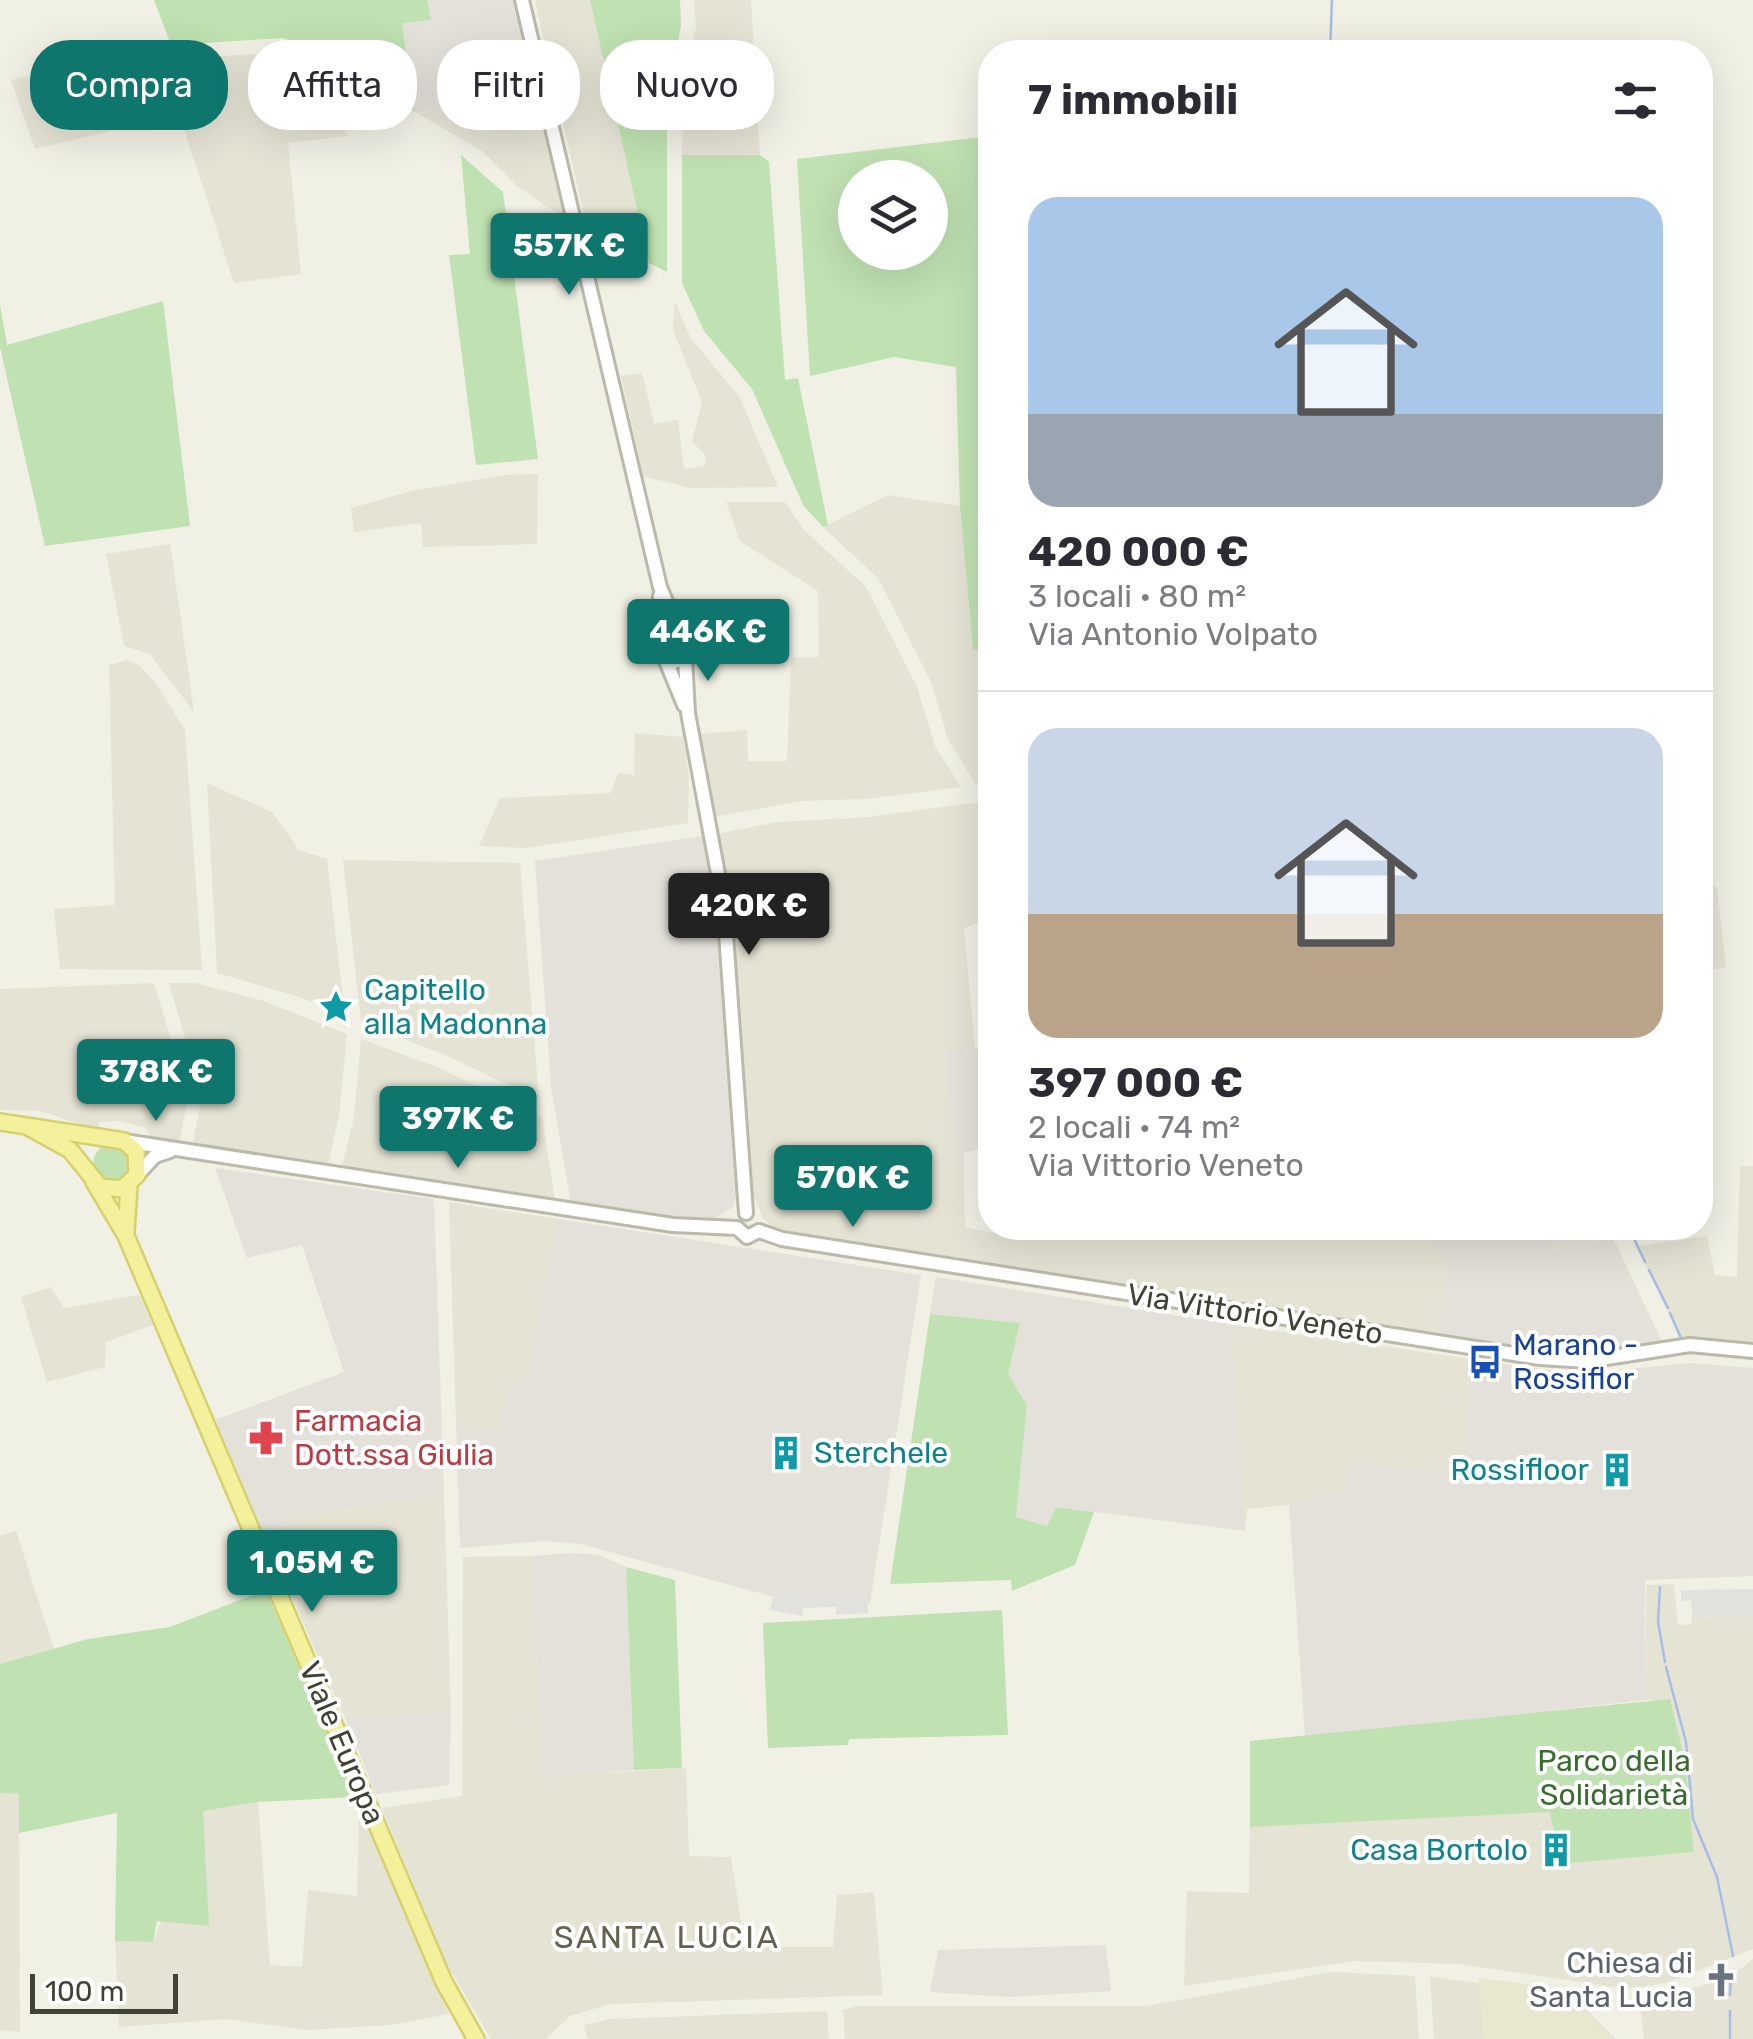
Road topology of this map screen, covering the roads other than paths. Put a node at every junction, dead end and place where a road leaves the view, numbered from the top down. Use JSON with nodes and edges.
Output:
{"nodes":[{"id":1,"x":522,"y":0,"type":"edge"},
{"id":2,"x":660,"y":587,"type":"junction"},
{"id":3,"x":678,"y":630,"type":"junction"},
{"id":4,"x":662,"y":634,"type":"junction"},
{"id":5,"x":685,"y":658,"type":"junction"},
{"id":6,"x":666,"y":662,"type":"junction"},
{"id":7,"x":688,"y":713,"type":"junction"},
{"id":8,"x":0,"y":1122,"type":"edge"},
{"id":9,"x":28,"y":1126,"type":"junction"},
{"id":10,"x":118,"y":1140,"type":"junction"},
{"id":11,"x":182,"y":1149,"type":"junction"},
{"id":12,"x":87,"y":1166,"type":"junction"},
{"id":13,"x":133,"y":1181,"type":"junction"},
{"id":14,"x":94,"y":1182,"type":"junction"},
{"id":15,"x":746,"y":1213,"type":"junction"},
{"id":16,"x":736,"y":1228,"type":"junction"},
{"id":17,"x":759,"y":1230,"type":"junction"},
{"id":18,"x":126,"y":1236,"type":"junction"},
{"id":19,"x":1753,"y":1351,"type":"edge"},
{"id":20,"x":472,"y":2033,"type":"edge"},
{"id":21,"x":485,"y":2039,"type":"edge"}],
"edges":[{"from":1,"to":2,"type":"street"},
{"from":2,"to":3,"type":"street"},
{"from":2,"to":4,"type":"street"},
{"from":3,"to":4,"type":"street"},
{"from":3,"to":5,"type":"street"},
{"from":4,"to":6,"type":"street"},
{"from":5,"to":6,"type":"street"},
{"from":5,"to":7,"type":"street"},
{"from":6,"to":7,"type":"street"},
{"from":7,"to":15,"type":"street"},
{"from":8,"to":9,"type":"main road","name":"Via Vittorio Veneto"},
{"from":9,"to":10,"type":"main road","name":"Via Vittorio Veneto"},
{"from":9,"to":12,"type":"main road","name":"Via Vittorio Veneto"},
{"from":10,"to":11,"type":"street","name":"Via Vittorio Veneto"},
{"from":10,"to":12,"type":"main road"},
{"from":10,"to":13,"type":"main road"},
{"from":11,"to":13,"type":"street"},
{"from":11,"to":16,"type":"street","name":"Via Vittorio Veneto"},
{"from":12,"to":14,"type":"main road","name":"Via Vittorio Veneto"},
{"from":13,"to":14,"type":"main road"},
{"from":13,"to":18,"type":"main road","name":"Viale Europa"},
{"from":14,"to":18,"type":"main road","name":"Viale Europa"},
{"from":15,"to":16,"type":"street"},
{"from":15,"to":17,"type":"street"},
{"from":16,"to":17,"type":"street","name":"Via Vittorio Veneto"},
{"from":17,"to":19,"type":"street","name":"Via Vittorio Veneto"},
{"from":18,"to":20,"type":"main road","name":"Viale Europa"},
{"from":20,"to":21,"type":"main road","name":"Viale Europa"}]}
